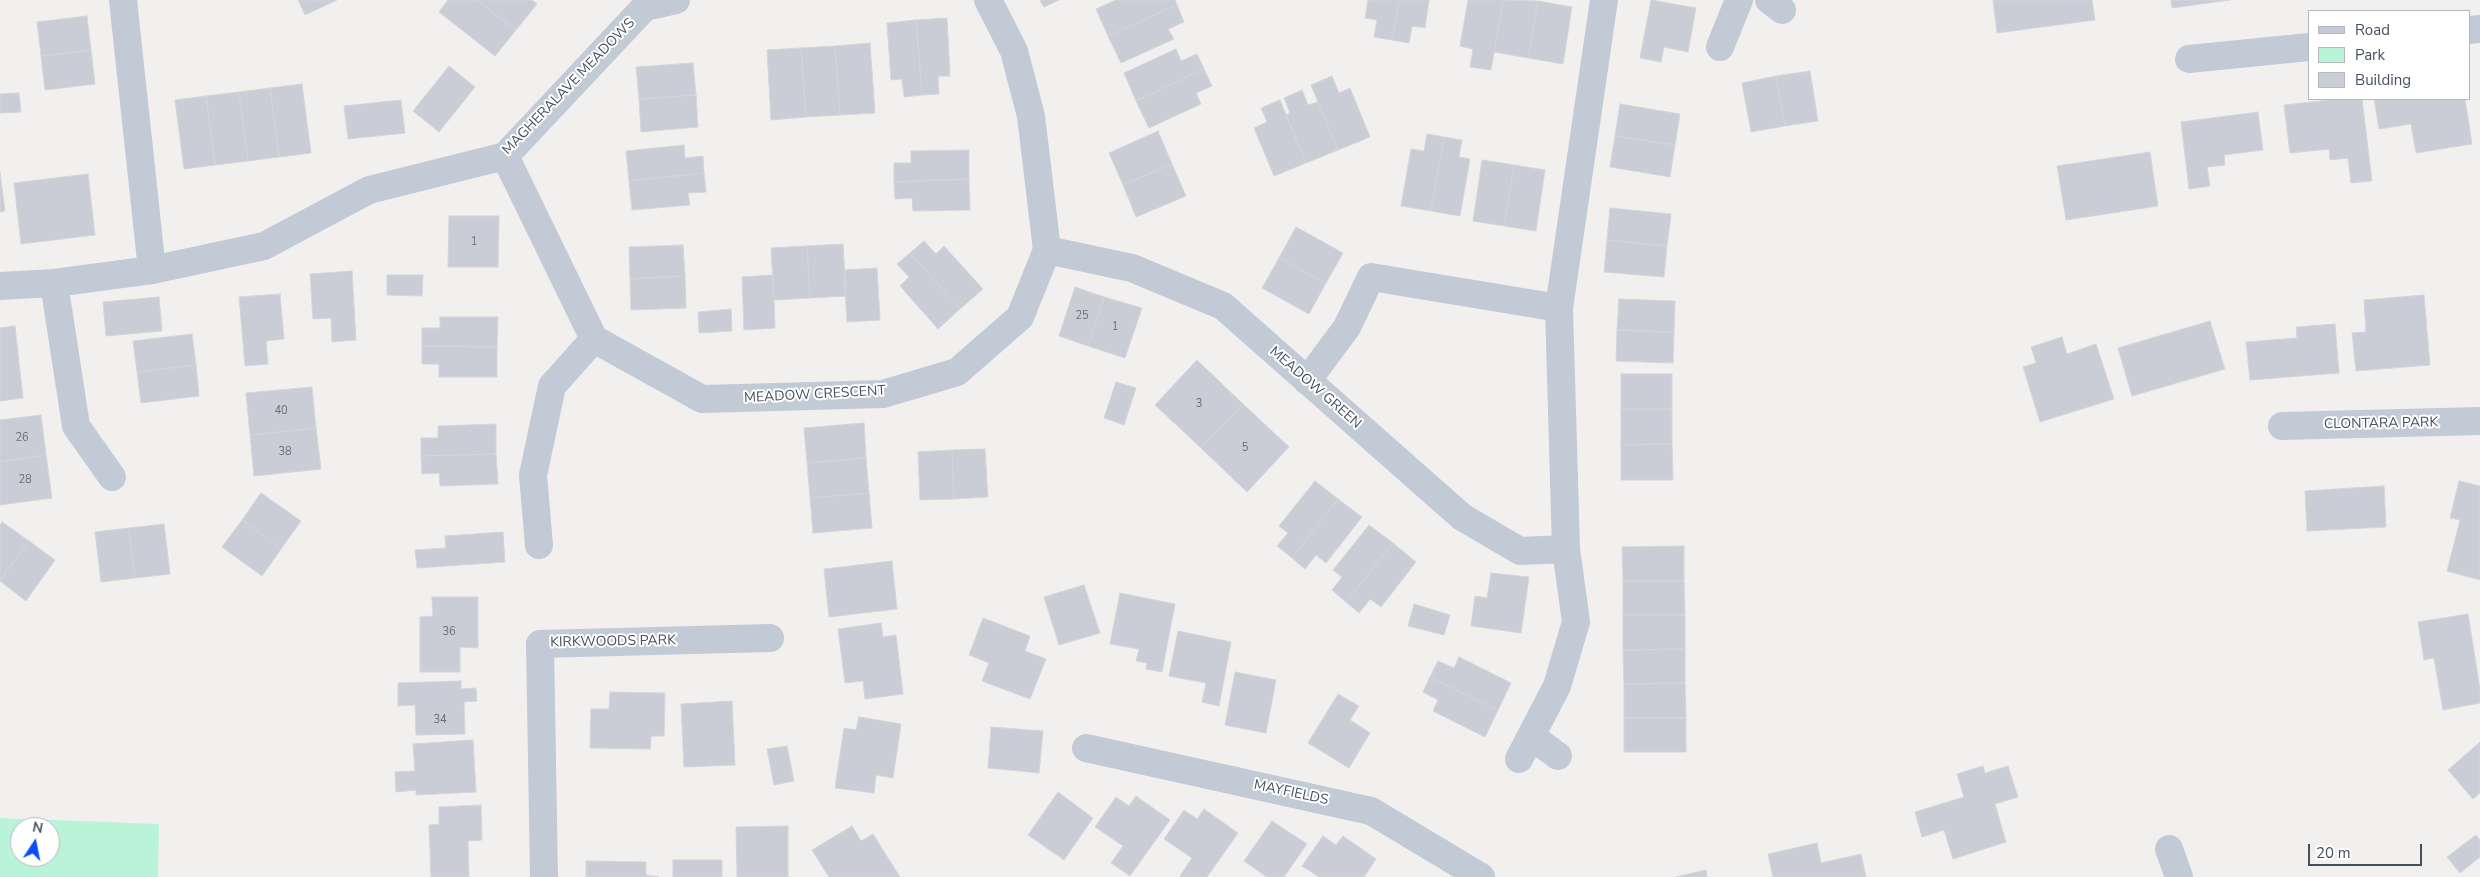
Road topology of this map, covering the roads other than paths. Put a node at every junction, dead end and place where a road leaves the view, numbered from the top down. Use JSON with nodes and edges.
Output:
{"nodes":[{"id":1,"x":123,"y":0,"type":"edge"},
{"id":2,"x":676,"y":0,"type":"edge"},
{"id":3,"x":988,"y":0,"type":"edge"},
{"id":4,"x":1604,"y":0,"type":"edge"},
{"id":5,"x":1739,"y":0,"type":"edge"},
{"id":6,"x":644,"y":3,"type":"edge"},
{"id":7,"x":2308,"y":46,"type":"edge"},
{"id":8,"x":1720,"y":48,"type":"dead end"},
{"id":9,"x":2188,"y":59,"type":"dead end"},
{"id":10,"x":505,"y":156,"type":"junction"},
{"id":11,"x":1047,"y":250,"type":"junction"},
{"id":12,"x":152,"y":270,"type":"junction"},
{"id":13,"x":54,"y":283,"type":"junction"},
{"id":14,"x":0,"y":286,"type":"edge"},
{"id":15,"x":1559,"y":308,"type":"junction"},
{"id":16,"x":594,"y":339,"type":"junction"},
{"id":17,"x":1307,"y":381,"type":"junction"},
{"id":18,"x":2480,"y":421,"type":"edge"},
{"id":19,"x":2282,"y":426,"type":"dead end"},
{"id":20,"x":112,"y":477,"type":"dead end"},
{"id":21,"x":539,"y":545,"type":"dead end"},
{"id":22,"x":1566,"y":549,"type":"junction"},
{"id":23,"x":770,"y":638,"type":"dead end"},
{"id":24,"x":1086,"y":748,"type":"dead end"},
{"id":25,"x":1558,"y":756,"type":"dead end"},
{"id":26,"x":2169,"y":849,"type":"dead end"},
{"id":27,"x":544,"y":877,"type":"edge"},
{"id":28,"x":1481,"y":877,"type":"edge"},
{"id":29,"x":2179,"y":877,"type":"edge"}],
"edges":[{"from":1,"to":12,"type":"street"},
{"from":2,"to":6,"type":"street","name":"MAGHERALAVE MEADOWS"},
{"from":3,"to":11,"type":"street","name":"MEADOW CRESCENT"},
{"from":4,"to":15,"type":"street"},
{"from":5,"to":8,"type":"street"},
{"from":6,"to":10,"type":"street","name":"MAGHERALAVE MEADOWS"},
{"from":7,"to":9,"type":"street"},
{"from":10,"to":12,"type":"street","name":"MAGHERALAVE MEADOWS"},
{"from":10,"to":16,"type":"street"},
{"from":11,"to":16,"type":"street","name":"MEADOW CRESCENT"},
{"from":11,"to":17,"type":"street","name":"MEADOW GREEN"},
{"from":12,"to":13,"type":"street","name":"MAGHERALAVE MEADOWS"},
{"from":13,"to":14,"type":"street","name":"MAGHERALAVE MEADOWS"},
{"from":13,"to":20,"type":"street"},
{"from":15,"to":17,"type":"street"},
{"from":15,"to":22,"type":"street"},
{"from":16,"to":21,"type":"street"},
{"from":17,"to":22,"type":"street","name":"MEADOW GREEN"},
{"from":18,"to":19,"type":"street","name":"CLONTARA PARK"},
{"from":22,"to":25,"type":"street"},
{"from":23,"to":27,"type":"street","name":"KIRKWOODS PARK"},
{"from":24,"to":28,"type":"street","name":"MAYFIELDS"},
{"from":26,"to":29,"type":"street"}]}
